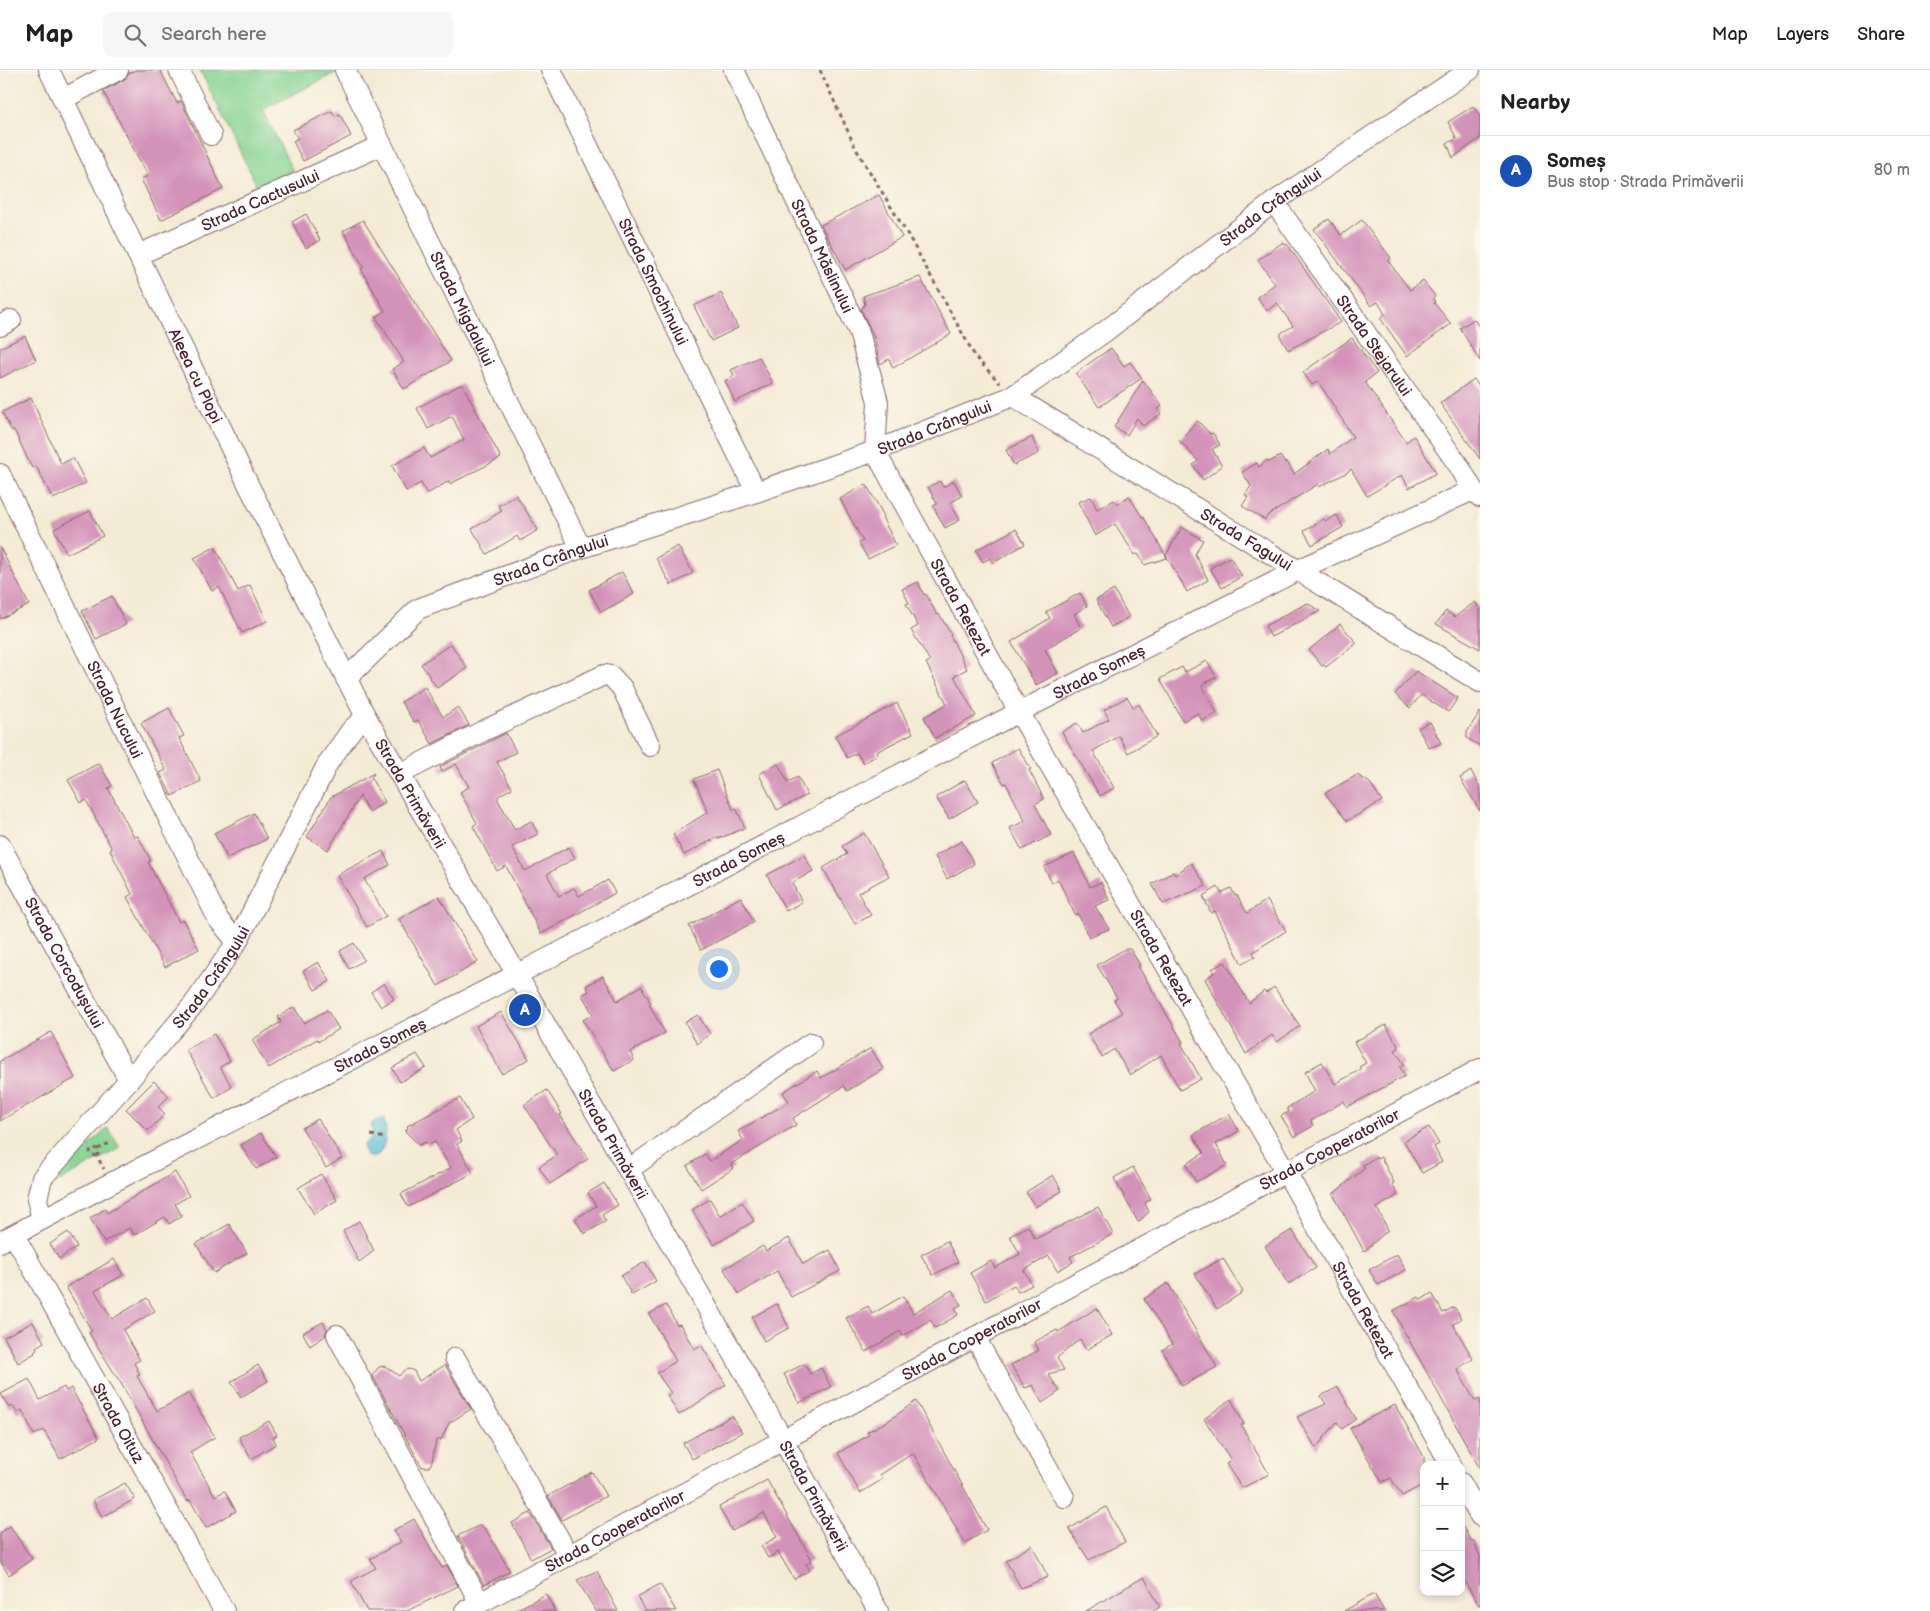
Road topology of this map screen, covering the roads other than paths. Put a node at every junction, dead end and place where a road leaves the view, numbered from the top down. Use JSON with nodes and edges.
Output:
{"nodes":[{"id":1,"x":49,"y":70,"type":"edge"},
{"id":2,"x":118,"y":70,"type":"edge"},
{"id":3,"x":179,"y":70,"type":"edge"},
{"id":4,"x":345,"y":70,"type":"edge"},
{"id":5,"x":551,"y":70,"type":"edge"},
{"id":6,"x":734,"y":70,"type":"edge"},
{"id":7,"x":1470,"y":70,"type":"edge"},
{"id":8,"x":62,"y":99,"type":"junction"},
{"id":9,"x":212,"y":135,"type":"dead end"},
{"id":10,"x":382,"y":145,"type":"junction"},
{"id":11,"x":1274,"y":202,"type":"junction"},
{"id":12,"x":138,"y":255,"type":"junction"},
{"id":13,"x":1013,"y":396,"type":"junction"},
{"id":14,"x":874,"y":451,"type":"junction"},
{"id":15,"x":0,"y":474,"type":"edge"},
{"id":16,"x":756,"y":492,"type":"junction"},
{"id":17,"x":1476,"y":494,"type":"edge"},
{"id":18,"x":581,"y":548,"type":"junction"},
{"id":19,"x":1298,"y":570,"type":"junction"},
{"id":20,"x":346,"y":679,"type":"junction"},
{"id":21,"x":1480,"y":682,"type":"edge"},
{"id":22,"x":1019,"y":712,"type":"junction"},
{"id":23,"x":366,"y":717,"type":"junction"},
{"id":24,"x":650,"y":746,"type":"dead end"},
{"id":25,"x":400,"y":774,"type":"junction"},
{"id":26,"x":0,"y":845,"type":"edge"},
{"id":27,"x":238,"y":942,"type":"junction"},
{"id":28,"x":516,"y":975,"type":"junction"},
{"id":29,"x":811,"y":1043,"type":"dead end"},
{"id":30,"x":1480,"y":1069,"type":"edge"},
{"id":31,"x":130,"y":1080,"type":"junction"},
{"id":32,"x":628,"y":1170,"type":"junction"},
{"id":33,"x":1286,"y":1172,"type":"junction"},
{"id":34,"x":42,"y":1219,"type":"junction"},
{"id":35,"x":7,"y":1238,"type":"edge"},
{"id":36,"x":337,"y":1335,"type":"dead end"},
{"id":37,"x":975,"y":1337,"type":"junction"},
{"id":38,"x":455,"y":1358,"type":"dead end"},
{"id":39,"x":783,"y":1440,"type":"junction"},
{"id":40,"x":1449,"y":1461,"type":"edge"},
{"id":41,"x":1465,"y":1490,"type":"edge"},
{"id":42,"x":1064,"y":1497,"type":"dead end"},
{"id":43,"x":1480,"y":1516,"type":"edge"},
{"id":44,"x":569,"y":1556,"type":"junction"},
{"id":45,"x":472,"y":1607,"type":"edge"},
{"id":46,"x":224,"y":1611,"type":"edge"},
{"id":47,"x":878,"y":1611,"type":"edge"}],
"edges":[{"from":1,"to":8,"type":"street","name":"Aleea cu Plopi"},
{"from":2,"to":8,"type":"street"},
{"from":3,"to":9,"type":"street"},
{"from":4,"to":10,"type":"street","name":"Strada Migdalului"},
{"from":5,"to":16,"type":"street","name":"Strada Smochinului"},
{"from":6,"to":14,"type":"street","name":"Strada Măslinului"},
{"from":7,"to":11,"type":"street","name":"Strada Crângului"},
{"from":8,"to":12,"type":"street","name":"Aleea cu Plopi"},
{"from":10,"to":12,"type":"street","name":"Strada Cactusului"},
{"from":10,"to":18,"type":"street","name":"Strada Migdalului"},
{"from":11,"to":13,"type":"street","name":"Strada Crângului"},
{"from":11,"to":17,"type":"street","name":"Strada Stejarului"},
{"from":12,"to":20,"type":"street","name":"Aleea cu Plopi"},
{"from":13,"to":14,"type":"street","name":"Strada Crângului"},
{"from":13,"to":19,"type":"street","name":"Strada Fagului"},
{"from":14,"to":16,"type":"street","name":"Strada Crângului"},
{"from":14,"to":22,"type":"street","name":"Strada Retezat"},
{"from":15,"to":27,"type":"street","name":"Strada Nucului"},
{"from":16,"to":18,"type":"street","name":"Strada Crângului"},
{"from":17,"to":19,"type":"street","name":"Strada Someș"},
{"from":18,"to":20,"type":"street","name":"Strada Crângului"},
{"from":19,"to":21,"type":"street","name":"Strada Fagului"},
{"from":19,"to":22,"type":"street","name":"Strada Someș"},
{"from":20,"to":23,"type":"street","name":"Strada Primăverii"},
{"from":22,"to":28,"type":"street","name":"Strada Someș"},
{"from":22,"to":33,"type":"street","name":"Strada Retezat"},
{"from":23,"to":25,"type":"street","name":"Strada Primăverii"},
{"from":23,"to":27,"type":"street","name":"Strada Crângului"},
{"from":24,"to":25,"type":"street"},
{"from":25,"to":28,"type":"street","name":"Strada Primăverii"},
{"from":26,"to":31,"type":"street","name":"Strada Corcodușului"},
{"from":27,"to":31,"type":"street","name":"Strada Crângului"},
{"from":28,"to":32,"type":"street","name":"Strada Primăverii"},
{"from":28,"to":34,"type":"street","name":"Strada Someș"},
{"from":29,"to":32,"type":"street"},
{"from":30,"to":33,"type":"street","name":"Strada Cooperatorilor"},
{"from":31,"to":34,"type":"street","name":"Strada Crângului"},
{"from":32,"to":39,"type":"street","name":"Strada Primăverii"},
{"from":33,"to":37,"type":"street","name":"Strada Cooperatorilor"},
{"from":33,"to":40,"type":"street","name":"Strada Retezat"},
{"from":34,"to":35,"type":"street","name":"Strada Someș"},
{"from":35,"to":46,"type":"street","name":"Strada Oituz"},
{"from":36,"to":45,"type":"street"},
{"from":37,"to":39,"type":"street","name":"Strada Cooperatorilor"},
{"from":37,"to":42,"type":"street"},
{"from":38,"to":44,"type":"street"},
{"from":39,"to":44,"type":"street","name":"Strada Cooperatorilor"},
{"from":39,"to":47,"type":"street","name":"Strada Primăverii"},
{"from":41,"to":43,"type":"street"},
{"from":44,"to":45,"type":"street","name":"Strada Cooperatorilor"}]}
